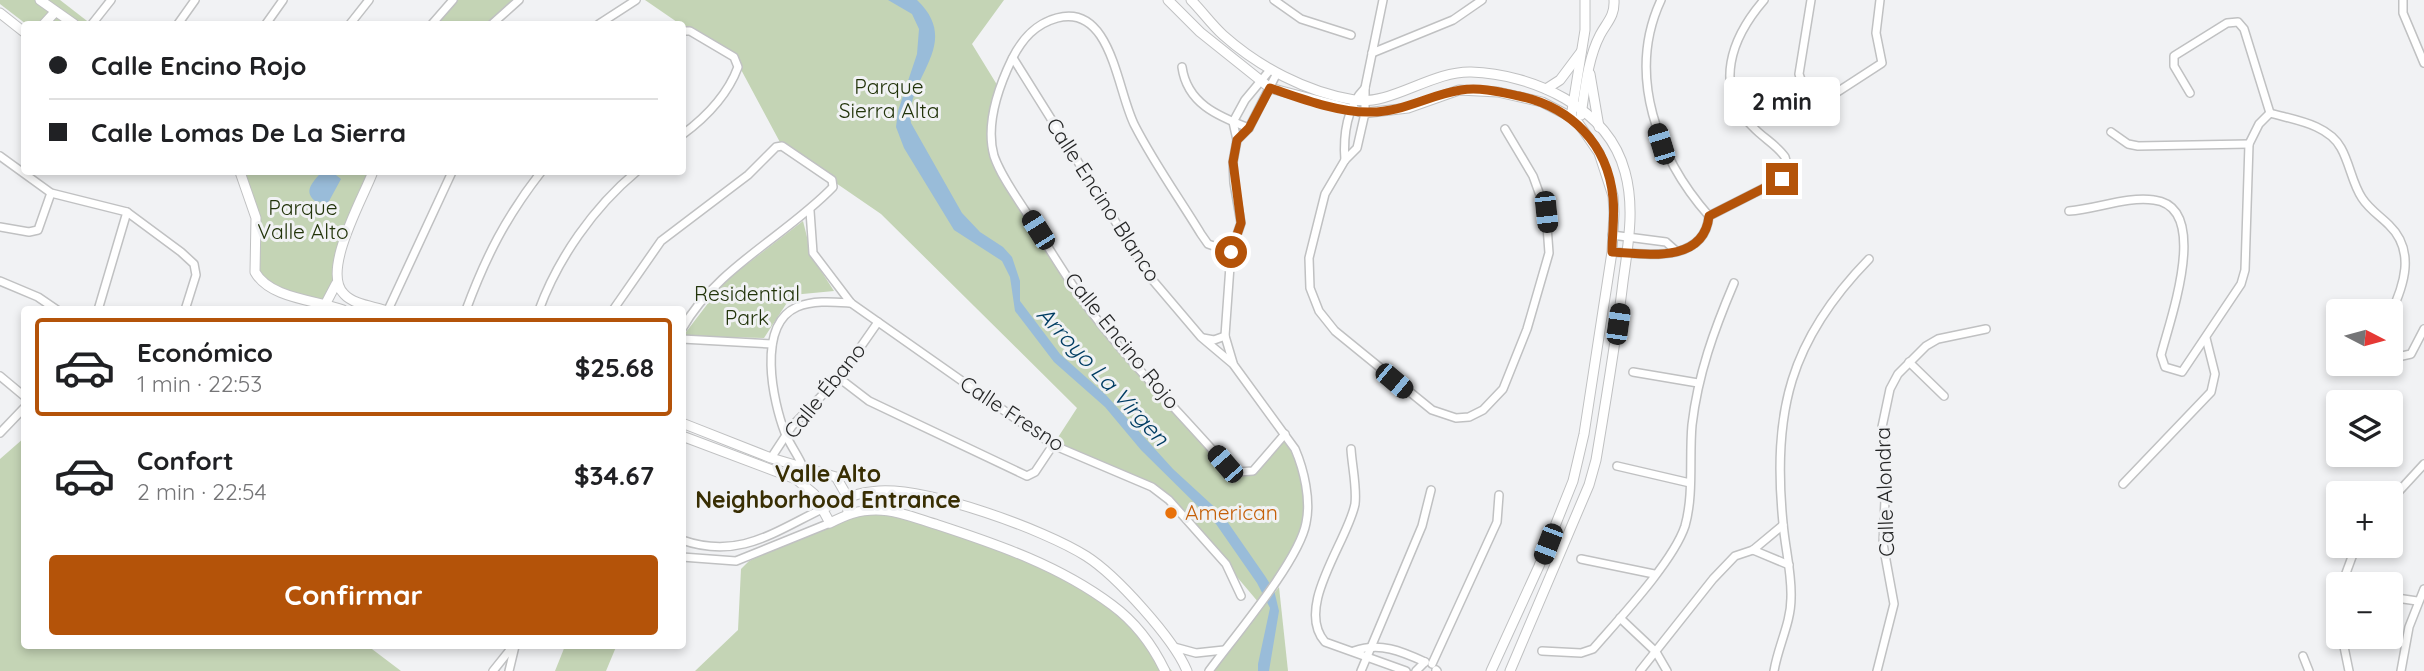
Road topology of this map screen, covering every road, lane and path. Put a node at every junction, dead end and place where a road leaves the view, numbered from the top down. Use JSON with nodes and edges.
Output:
{"nodes":[{"id":1,"x":40,"y":0,"type":"edge"},
{"id":2,"x":111,"y":0,"type":"edge"},
{"id":3,"x":195,"y":0,"type":"edge"},
{"id":4,"x":283,"y":0,"type":"edge"},
{"id":5,"x":369,"y":0,"type":"edge"},
{"id":6,"x":453,"y":0,"type":"edge"},
{"id":7,"x":519,"y":0,"type":"edge"},
{"id":8,"x":636,"y":0,"type":"edge"},
{"id":9,"x":1168,"y":0,"type":"edge"},
{"id":10,"x":1191,"y":0,"type":"edge"},
{"id":11,"x":1274,"y":0,"type":"edge"},
{"id":12,"x":1383,"y":0,"type":"edge"},
{"id":13,"x":1482,"y":0,"type":"edge"},
{"id":14,"x":1614,"y":0,"type":"edge"},
{"id":15,"x":1661,"y":0,"type":"edge"},
{"id":16,"x":1764,"y":0,"type":"edge"},
{"id":17,"x":1811,"y":0,"type":"edge"},
{"id":18,"x":1880,"y":0,"type":"edge"},
{"id":19,"x":2403,"y":0,"type":"edge"},
{"id":20,"x":1583,"y":1,"type":"edge"},
{"id":21,"x":54,"y":12,"type":"junction"},
{"id":22,"x":0,"y":13,"type":"edge"},
{"id":23,"x":46,"y":21,"type":"edge"},
{"id":24,"x":69,"y":21,"type":"edge"},
{"id":25,"x":94,"y":21,"type":"edge"},
{"id":26,"x":180,"y":21,"type":"edge"},
{"id":27,"x":268,"y":21,"type":"edge"},
{"id":28,"x":353,"y":21,"type":"edge"},
{"id":29,"x":435,"y":21,"type":"edge"},
{"id":30,"x":495,"y":21,"type":"edge"},
{"id":31,"x":604,"y":21,"type":"edge"},
{"id":32,"x":21,"y":30,"type":"edge"},
{"id":33,"x":1585,"y":30,"type":"junction"},
{"id":34,"x":686,"y":31,"type":"edge"},
{"id":35,"x":1600,"y":34,"type":"junction"},
{"id":36,"x":1351,"y":35,"type":"dead end"},
{"id":37,"x":1583,"y":50,"type":"junction"},
{"id":38,"x":1372,"y":53,"type":"junction"},
{"id":39,"x":1013,"y":58,"type":"junction"},
{"id":40,"x":2424,"y":63,"type":"edge"},
{"id":41,"x":1182,"y":68,"type":"dead end"},
{"id":42,"x":1589,"y":69,"type":"junction"},
{"id":43,"x":1274,"y":72,"type":"junction"},
{"id":44,"x":1266,"y":85,"type":"junction"},
{"id":45,"x":1365,"y":88,"type":"junction"},
{"id":46,"x":1546,"y":89,"type":"junction"},
{"id":47,"x":2190,"y":93,"type":"dead end"},
{"id":48,"x":1353,"y":100,"type":"junction"},
{"id":49,"x":1366,"y":101,"type":"junction"},
{"id":50,"x":1578,"y":107,"type":"junction"},
{"id":51,"x":1351,"y":110,"type":"junction"},
{"id":52,"x":1365,"y":113,"type":"junction"},
{"id":53,"x":2270,"y":113,"type":"junction"},
{"id":54,"x":1575,"y":120,"type":"junction"},
{"id":55,"x":1233,"y":122,"type":"junction"},
{"id":56,"x":1600,"y":127,"type":"junction"},
{"id":57,"x":1249,"y":128,"type":"junction"},
{"id":58,"x":1506,"y":129,"type":"dead end"},
{"id":59,"x":686,"y":132,"type":"edge"},
{"id":60,"x":2111,"y":132,"type":"dead end"},
{"id":61,"x":1237,"y":140,"type":"junction"},
{"id":62,"x":2249,"y":144,"type":"junction"},
{"id":63,"x":0,"y":156,"type":"edge"},
{"id":64,"x":1345,"y":160,"type":"junction"},
{"id":65,"x":21,"y":171,"type":"edge"},
{"id":66,"x":26,"y":175,"type":"edge"},
{"id":67,"x":241,"y":175,"type":"edge"},
{"id":68,"x":371,"y":175,"type":"edge"},
{"id":69,"x":451,"y":175,"type":"edge"},
{"id":70,"x":539,"y":175,"type":"edge"},
{"id":71,"x":633,"y":175,"type":"edge"},
{"id":72,"x":51,"y":193,"type":"junction"},
{"id":73,"x":810,"y":211,"type":"junction"},
{"id":74,"x":2069,"y":211,"type":"dead end"},
{"id":75,"x":127,"y":212,"type":"junction"},
{"id":76,"x":1709,"y":216,"type":"junction"},
{"id":77,"x":0,"y":228,"type":"edge"},
{"id":78,"x":1612,"y":235,"type":"junction"},
{"id":79,"x":1629,"y":236,"type":"junction"},
{"id":80,"x":1675,"y":250,"type":"junction"},
{"id":81,"x":1231,"y":252,"type":"junction"},
{"id":82,"x":1612,"y":252,"type":"junction"},
{"id":83,"x":1627,"y":253,"type":"junction"},
{"id":84,"x":1869,"y":259,"type":"dead end"},
{"id":85,"x":0,"y":281,"type":"edge"},
{"id":86,"x":1734,"y":283,"type":"dead end"},
{"id":87,"x":336,"y":284,"type":"junction"},
{"id":88,"x":2396,"y":299,"type":"edge"},
{"id":89,"x":326,"y":303,"type":"junction"},
{"id":90,"x":852,"y":303,"type":"junction"},
{"id":91,"x":51,"y":306,"type":"edge"},
{"id":92,"x":99,"y":306,"type":"edge"},
{"id":93,"x":186,"y":306,"type":"edge"},
{"id":94,"x":333,"y":306,"type":"edge"},
{"id":95,"x":374,"y":306,"type":"edge"},
{"id":96,"x":388,"y":306,"type":"edge"},
{"id":97,"x":468,"y":306,"type":"edge"},
{"id":98,"x":540,"y":306,"type":"edge"},
{"id":99,"x":616,"y":306,"type":"edge"},
{"id":100,"x":686,"y":322,"type":"edge"},
{"id":101,"x":878,"y":323,"type":"junction"},
{"id":102,"x":1986,"y":329,"type":"dead end"},
{"id":103,"x":2424,"y":329,"type":"edge"},
{"id":104,"x":1225,"y":336,"type":"junction"},
{"id":105,"x":1201,"y":337,"type":"junction"},
{"id":106,"x":2206,"y":338,"type":"junction"},
{"id":107,"x":686,"y":339,"type":"edge"},
{"id":108,"x":772,"y":344,"type":"junction"},
{"id":109,"x":2403,"y":356,"type":"edge"},
{"id":110,"x":1909,"y":362,"type":"junction"},
{"id":111,"x":1233,"y":364,"type":"junction"},
{"id":112,"x":1633,"y":372,"type":"dead end"},
{"id":113,"x":0,"y":376,"type":"edge"},
{"id":114,"x":839,"y":378,"type":"junction"},
{"id":115,"x":1698,"y":383,"type":"junction"},
{"id":116,"x":21,"y":394,"type":"edge"},
{"id":117,"x":1944,"y":396,"type":"dead end"},
{"id":118,"x":21,"y":411,"type":"edge"},
{"id":119,"x":686,"y":426,"type":"edge"},
{"id":120,"x":0,"y":433,"type":"edge"},
{"id":121,"x":1285,"y":434,"type":"junction"},
{"id":122,"x":785,"y":435,"type":"junction"},
{"id":123,"x":686,"y":438,"type":"edge"},
{"id":124,"x":1053,"y":445,"type":"junction"},
{"id":125,"x":1351,"y":449,"type":"dead end"},
{"id":126,"x":771,"y":458,"type":"junction"},
{"id":127,"x":2424,"y":464,"type":"edge"},
{"id":128,"x":1616,"y":466,"type":"dead end"},
{"id":129,"x":803,"y":467,"type":"junction"},
{"id":130,"x":1573,"y":481,"type":"junction"},
{"id":131,"x":1690,"y":484,"type":"junction"},
{"id":132,"x":2123,"y":484,"type":"dead end"},
{"id":133,"x":1589,"y":485,"type":"junction"},
{"id":134,"x":2403,"y":487,"type":"edge"},
{"id":135,"x":1431,"y":490,"type":"dead end"},
{"id":136,"x":1499,"y":495,"type":"dead end"},
{"id":137,"x":847,"y":496,"type":"junction"},
{"id":138,"x":824,"y":508,"type":"junction"},
{"id":139,"x":848,"y":513,"type":"junction"},
{"id":140,"x":830,"y":523,"type":"junction"},
{"id":141,"x":1783,"y":525,"type":"junction"},
{"id":142,"x":686,"y":541,"type":"edge"},
{"id":143,"x":1753,"y":550,"type":"junction"},
{"id":144,"x":686,"y":557,"type":"edge"},
{"id":145,"x":1581,"y":559,"type":"dead end"},
{"id":146,"x":1789,"y":565,"type":"junction"},
{"id":147,"x":1654,"y":574,"type":"junction"},
{"id":148,"x":2423,"y":591,"type":"edge"},
{"id":149,"x":1241,"y":596,"type":"dead end"},
{"id":150,"x":2403,"y":599,"type":"edge"},
{"id":151,"x":2417,"y":601,"type":"junction"},
{"id":152,"x":2414,"y":610,"type":"junction"},
{"id":153,"x":2424,"y":613,"type":"edge"},
{"id":154,"x":1619,"y":618,"type":"junction"},
{"id":155,"x":1372,"y":645,"type":"junction"},
{"id":156,"x":1174,"y":647,"type":"junction"},
{"id":157,"x":512,"y":649,"type":"edge"},
{"id":158,"x":513,"y":649,"type":"edge"},
{"id":159,"x":2344,"y":649,"type":"edge"},
{"id":160,"x":1224,"y":650,"type":"junction"},
{"id":161,"x":1542,"y":650,"type":"dead end"},
{"id":162,"x":1354,"y":651,"type":"junction"},
{"id":163,"x":1656,"y":652,"type":"junction"},
{"id":164,"x":2302,"y":656,"type":"dead end"},
{"id":165,"x":1367,"y":658,"type":"junction"},
{"id":166,"x":1433,"y":668,"type":"edge"},
{"id":167,"x":494,"y":671,"type":"edge"},
{"id":168,"x":509,"y":671,"type":"edge"},
{"id":169,"x":1165,"y":671,"type":"edge"},
{"id":170,"x":1187,"y":671,"type":"edge"},
{"id":171,"x":1209,"y":671,"type":"edge"},
{"id":172,"x":1361,"y":671,"type":"edge"},
{"id":173,"x":1406,"y":671,"type":"edge"},
{"id":174,"x":1416,"y":671,"type":"edge"},
{"id":175,"x":1491,"y":671,"type":"edge"},
{"id":176,"x":1510,"y":671,"type":"edge"},
{"id":177,"x":1640,"y":671,"type":"edge"},
{"id":178,"x":1667,"y":671,"type":"edge"},
{"id":179,"x":1774,"y":671,"type":"edge"},
{"id":180,"x":1877,"y":671,"type":"edge"},
{"id":181,"x":2309,"y":671,"type":"edge"},
{"id":182,"x":2349,"y":671,"type":"edge"},
{"id":183,"x":2401,"y":671,"type":"edge"}],
"edges":[{"from":1,"to":21,"type":"street"},
{"from":2,"to":25,"type":"street"},
{"from":3,"to":26,"type":"street"},
{"from":4,"to":27,"type":"street"},
{"from":5,"to":28,"type":"street"},
{"from":6,"to":29,"type":"street"},
{"from":7,"to":30,"type":"street"},
{"from":8,"to":31,"type":"street"},
{"from":9,"to":44,"type":"street"},
{"from":10,"to":43,"type":"street"},
{"from":11,"to":36,"type":"street"},
{"from":12,"to":38,"type":"street"},
{"from":13,"to":38,"type":"street"},
{"from":14,"to":35,"type":"street"},
{"from":15,"to":76,"type":"street"},
{"from":16,"to":76,"type":"street"},
{"from":17,"to":18,"type":"street"},
{"from":19,"to":40,"type":"street"},
{"from":20,"to":33,"type":"street"},
{"from":21,"to":23,"type":"street"},
{"from":21,"to":24,"type":"street"},
{"from":22,"to":32,"type":"street"},
{"from":33,"to":35,"type":"street"},
{"from":33,"to":37,"type":"street"},
{"from":34,"to":59,"type":"street"},
{"from":35,"to":42,"type":"street"},
{"from":37,"to":46,"type":"street"},
{"from":37,"to":50,"type":"street"},
{"from":38,"to":45,"type":"street"},
{"from":39,"to":81,"type":"street","name":"Calle Encino Rojo"},
{"from":39,"to":105,"type":"street","name":"Calle Encino Blanco"},
{"from":39,"to":121,"type":"street","name":"Calle Encino Rojo"},
{"from":41,"to":55,"type":"street"},
{"from":42,"to":50,"type":"street"},
{"from":42,"to":56,"type":"street"},
{"from":43,"to":44,"type":"street"},
{"from":43,"to":48,"type":"street"},
{"from":44,"to":51,"type":"street"},
{"from":44,"to":55,"type":"street"},
{"from":44,"to":57,"type":"street"},
{"from":45,"to":48,"type":"street"},
{"from":45,"to":49,"type":"street"},
{"from":46,"to":49,"type":"street"},
{"from":46,"to":50,"type":"street"},
{"from":47,"to":53,"type":"street"},
{"from":48,"to":49,"type":"street"},
{"from":48,"to":51,"type":"street"},
{"from":49,"to":52,"type":"street"},
{"from":50,"to":54,"type":"street"},
{"from":50,"to":56,"type":"street"},
{"from":51,"to":52,"type":"street"},
{"from":51,"to":64,"type":"street"},
{"from":52,"to":54,"type":"street"},
{"from":52,"to":64,"type":"street"},
{"from":53,"to":62,"type":"street"},
{"from":53,"to":88,"type":"street"},
{"from":54,"to":78,"type":"street"},
{"from":55,"to":57,"type":"street"},
{"from":55,"to":61,"type":"street"},
{"from":56,"to":79,"type":"street"},
{"from":57,"to":61,"type":"street"},
{"from":58,"to":64,"type":"street"},
{"from":60,"to":62,"type":"street"},
{"from":61,"to":81,"type":"street"},
{"from":62,"to":106,"type":"street"},
{"from":63,"to":65,"type":"street"},
{"from":66,"to":72,"type":"street"},
{"from":67,"to":89,"type":"street"},
{"from":68,"to":87,"type":"street"},
{"from":69,"to":96,"type":"street"},
{"from":70,"to":97,"type":"street"},
{"from":71,"to":98,"type":"street"},
{"from":72,"to":75,"type":"street"},
{"from":72,"to":77,"type":"street"},
{"from":73,"to":90,"type":"street","name":"Calle Fresno"},
{"from":73,"to":99,"type":"street"},
{"from":73,"to":100,"type":"street"},
{"from":74,"to":106,"type":"street"},
{"from":75,"to":92,"type":"street"},
{"from":75,"to":93,"type":"street"},
{"from":76,"to":80,"type":"street"},
{"from":78,"to":79,"type":"street"},
{"from":78,"to":82,"type":"street"},
{"from":79,"to":80,"type":"street"},
{"from":79,"to":83,"type":"street"},
{"from":80,"to":83,"type":"street"},
{"from":81,"to":104,"type":"street"},
{"from":82,"to":83,"type":"street"},
{"from":82,"to":130,"type":"street"},
{"from":83,"to":133,"type":"street"},
{"from":84,"to":141,"type":"street"},
{"from":85,"to":91,"type":"street"},
{"from":86,"to":115,"type":"street"},
{"from":87,"to":89,"type":"street"},
{"from":87,"to":95,"type":"street"},
{"from":89,"to":94,"type":"street"},
{"from":90,"to":101,"type":"street","name":"Calle Fresno"},
{"from":90,"to":108,"type":"street"},
{"from":101,"to":114,"type":"street","name":"Calle Ébano"},
{"from":101,"to":124,"type":"street","name":"Calle Fresno"},
{"from":102,"to":110,"type":"street","name":"Calle Alondra"},
{"from":103,"to":109,"type":"street"},
{"from":104,"to":105,"type":"street"},
{"from":104,"to":111,"type":"street"},
{"from":105,"to":111,"type":"street","name":"Calle Encino Blanco"},
{"from":106,"to":132,"type":"street"},
{"from":107,"to":108,"type":"street"},
{"from":108,"to":122,"type":"street"},
{"from":110,"to":117,"type":"street"},
{"from":110,"to":180,"type":"street","name":"Calle Alondra"},
{"from":111,"to":121,"type":"street"},
{"from":112,"to":115,"type":"street"},
{"from":113,"to":116,"type":"street"},
{"from":114,"to":122,"type":"street","name":"Calle Ébano"},
{"from":114,"to":124,"type":"street"},
{"from":115,"to":131,"type":"street"},
{"from":118,"to":120,"type":"street"},
{"from":119,"to":126,"type":"street"},
{"from":121,"to":160,"type":"street"},
{"from":122,"to":126,"type":"street","name":"Calle Ébano"},
{"from":122,"to":129,"type":"street"},
{"from":123,"to":138,"type":"street"},
{"from":124,"to":149,"type":"street","name":"Calle Fresno"},
{"from":125,"to":162,"type":"street"},
{"from":126,"to":129,"type":"street"},
{"from":127,"to":134,"type":"street"},
{"from":128,"to":131,"type":"street"},
{"from":129,"to":137,"type":"street"},
{"from":130,"to":133,"type":"street"},
{"from":130,"to":175,"type":"street"},
{"from":131,"to":147,"type":"street"},
{"from":133,"to":176,"type":"street"},
{"from":135,"to":155,"type":"street"},
{"from":136,"to":166,"type":"street"},
{"from":137,"to":138,"type":"street"},
{"from":137,"to":139,"type":"street"},
{"from":137,"to":156,"type":"street"},
{"from":138,"to":140,"type":"street"},
{"from":138,"to":142,"type":"street"},
{"from":139,"to":140,"type":"street"},
{"from":139,"to":169,"type":"street"},
{"from":140,"to":144,"type":"street"},
{"from":141,"to":143,"type":"street"},
{"from":141,"to":146,"type":"street"},
{"from":143,"to":146,"type":"street"},
{"from":143,"to":163,"type":"street"},
{"from":145,"to":147,"type":"street"},
{"from":146,"to":179,"type":"street"},
{"from":147,"to":154,"type":"street"},
{"from":148,"to":151,"type":"street"},
{"from":150,"to":151,"type":"street"},
{"from":151,"to":152,"type":"street"},
{"from":152,"to":153,"type":"street"},
{"from":152,"to":183,"type":"street"},
{"from":154,"to":161,"type":"street"},
{"from":154,"to":163,"type":"street"},
{"from":155,"to":162,"type":"street"},
{"from":155,"to":165,"type":"street"},
{"from":155,"to":166,"type":"street"},
{"from":156,"to":160,"type":"street"},
{"from":156,"to":170,"type":"street"},
{"from":157,"to":167,"type":"street"},
{"from":158,"to":168,"type":"street"},
{"from":159,"to":182,"type":"street"},
{"from":160,"to":171,"type":"street"},
{"from":162,"to":165,"type":"street"},
{"from":163,"to":177,"type":"street"},
{"from":163,"to":178,"type":"street"},
{"from":164,"to":181,"type":"street"},
{"from":165,"to":172,"type":"street"},
{"from":165,"to":173,"type":"street"},
{"from":166,"to":174,"type":"street"}]}
